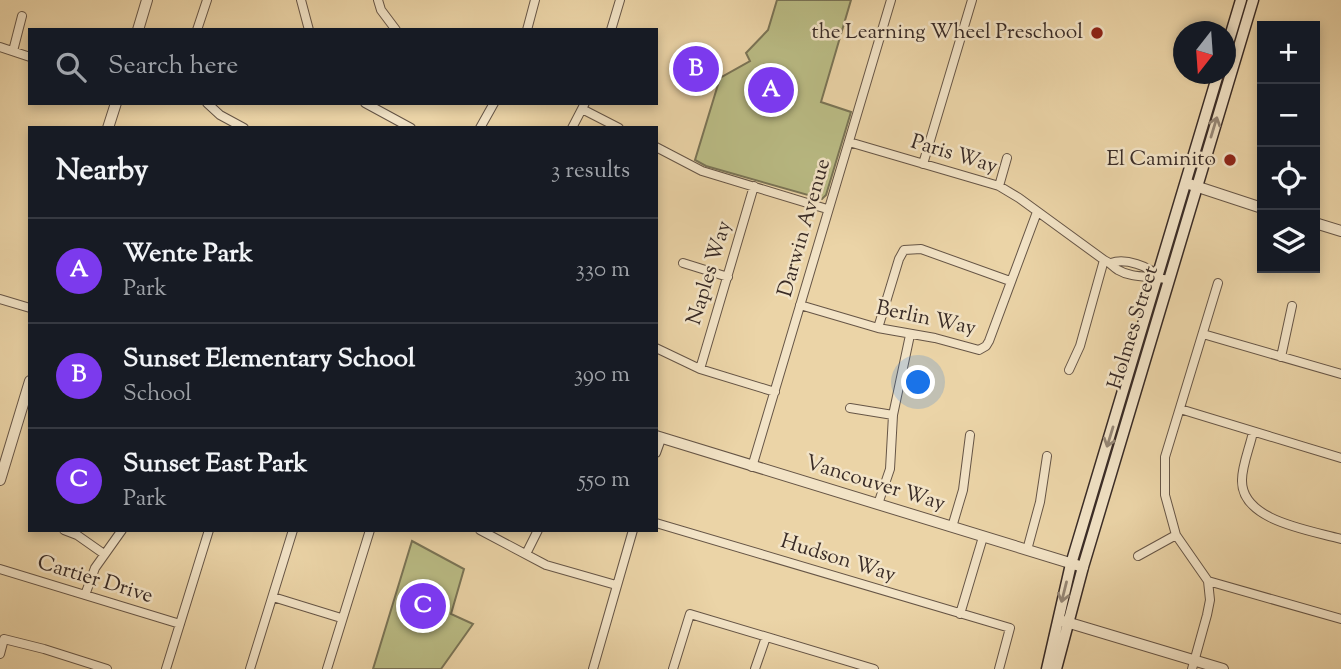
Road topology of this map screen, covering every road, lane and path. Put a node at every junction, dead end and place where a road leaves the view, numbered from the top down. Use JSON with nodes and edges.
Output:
{"nodes":[{"id":1,"x":147,"y":0,"type":"edge"},
{"id":2,"x":207,"y":0,"type":"edge"},
{"id":3,"x":301,"y":0,"type":"edge"},
{"id":4,"x":378,"y":0,"type":"edge"},
{"id":5,"x":535,"y":0,"type":"edge"},
{"id":6,"x":620,"y":0,"type":"edge"},
{"id":7,"x":891,"y":0,"type":"edge"},
{"id":8,"x":972,"y":0,"type":"edge"},
{"id":9,"x":1241,"y":0,"type":"edge"},
{"id":10,"x":1253,"y":0,"type":"edge"},
{"id":11,"x":22,"y":16,"type":"dead end"},
{"id":12,"x":1235,"y":21,"type":"edge"},
{"id":13,"x":139,"y":28,"type":"edge"},
{"id":14,"x":198,"y":28,"type":"edge"},
{"id":15,"x":308,"y":28,"type":"edge"},
{"id":16,"x":394,"y":28,"type":"edge"},
{"id":17,"x":528,"y":28,"type":"edge"},
{"id":18,"x":612,"y":28,"type":"edge"},
{"id":19,"x":0,"y":47,"type":"edge"},
{"id":20,"x":13,"y":51,"type":"junction"},
{"id":21,"x":28,"y":56,"type":"edge"},
{"id":22,"x":1216,"y":84,"type":"edge"},
{"id":23,"x":115,"y":105,"type":"edge"},
{"id":24,"x":208,"y":105,"type":"edge"},
{"id":25,"x":369,"y":105,"type":"edge"},
{"id":26,"x":493,"y":105,"type":"edge"},
{"id":27,"x":584,"y":106,"type":"edge"},
{"id":28,"x":109,"y":126,"type":"edge"},
{"id":29,"x":240,"y":126,"type":"edge"},
{"id":30,"x":407,"y":126,"type":"edge"},
{"id":31,"x":481,"y":126,"type":"edge"},
{"id":32,"x":573,"y":126,"type":"edge"},
{"id":33,"x":616,"y":126,"type":"edge"},
{"id":34,"x":849,"y":142,"type":"junction"},
{"id":35,"x":658,"y":148,"type":"edge"},
{"id":36,"x":1007,"y":158,"type":"dead end"},
{"id":37,"x":923,"y":164,"type":"junction"},
{"id":38,"x":1191,"y":185,"type":"junction"},
{"id":39,"x":754,"y":186,"type":"junction"},
{"id":40,"x":999,"y":186,"type":"junction"},
{"id":41,"x":1257,"y":206,"type":"edge"},
{"id":42,"x":827,"y":209,"type":"junction"},
{"id":43,"x":1037,"y":212,"type":"junction"},
{"id":44,"x":1320,"y":224,"type":"edge"},
{"id":45,"x":1341,"y":230,"type":"edge"},
{"id":46,"x":1108,"y":261,"type":"junction"},
{"id":47,"x":683,"y":263,"type":"dead end"},
{"id":48,"x":728,"y":277,"type":"junction"},
{"id":49,"x":1163,"y":279,"type":"junction"},
{"id":50,"x":1010,"y":281,"type":"junction"},
{"id":51,"x":1218,"y":283,"type":"dead end"},
{"id":52,"x":0,"y":299,"type":"edge"},
{"id":53,"x":800,"y":305,"type":"junction"},
{"id":54,"x":1292,"y":306,"type":"dead end"},
{"id":55,"x":28,"y":307,"type":"edge"},
{"id":56,"x":878,"y":328,"type":"junction"},
{"id":57,"x":1203,"y":334,"type":"junction"},
{"id":58,"x":910,"y":335,"type":"junction"},
{"id":59,"x":658,"y":349,"type":"edge"},
{"id":60,"x":1281,"y":357,"type":"junction"},
{"id":61,"x":700,"y":369,"type":"junction"},
{"id":62,"x":1069,"y":370,"type":"dead end"},
{"id":63,"x":1341,"y":374,"type":"edge"},
{"id":64,"x":28,"y":386,"type":"edge"},
{"id":65,"x":775,"y":392,"type":"junction"},
{"id":66,"x":850,"y":408,"type":"dead end"},
{"id":67,"x":1180,"y":409,"type":"junction"},
{"id":68,"x":893,"y":415,"type":"junction"},
{"id":69,"x":1254,"y":432,"type":"junction"},
{"id":70,"x":970,"y":435,"type":"dead end"},
{"id":71,"x":659,"y":438,"type":"edge"},
{"id":72,"x":4,"y":450,"type":"edge"},
{"id":73,"x":1047,"y":456,"type":"dead end"},
{"id":74,"x":1341,"y":458,"type":"edge"},
{"id":75,"x":752,"y":467,"type":"junction"},
{"id":76,"x":0,"y":480,"type":"edge"},
{"id":77,"x":878,"y":505,"type":"junction"},
{"id":78,"x":658,"y":524,"type":"edge"},
{"id":79,"x":952,"y":527,"type":"junction"},
{"id":80,"x":69,"y":532,"type":"edge"},
{"id":81,"x":120,"y":532,"type":"edge"},
{"id":82,"x":208,"y":532,"type":"edge"},
{"id":83,"x":292,"y":532,"type":"edge"},
{"id":84,"x":368,"y":532,"type":"edge"},
{"id":85,"x":484,"y":532,"type":"edge"},
{"id":86,"x":537,"y":532,"type":"edge"},
{"id":87,"x":632,"y":532,"type":"edge"},
{"id":88,"x":1175,"y":535,"type":"junction"},
{"id":89,"x":983,"y":537,"type":"junction"},
{"id":90,"x":1341,"y":539,"type":"edge"},
{"id":91,"x":1027,"y":550,"type":"junction"},
{"id":92,"x":104,"y":554,"type":"junction"},
{"id":93,"x":526,"y":554,"type":"junction"},
{"id":94,"x":1138,"y":555,"type":"dead end"},
{"id":95,"x":1071,"y":564,"type":"junction"},
{"id":96,"x":1083,"y":567,"type":"junction"},
{"id":97,"x":0,"y":569,"type":"edge"},
{"id":98,"x":1208,"y":581,"type":"junction"},
{"id":99,"x":617,"y":585,"type":"junction"},
{"id":100,"x":85,"y":595,"type":"junction"},
{"id":101,"x":273,"y":597,"type":"junction"},
{"id":102,"x":960,"y":614,"type":"junction"},
{"id":103,"x":341,"y":618,"type":"junction"},
{"id":104,"x":1341,"y":619,"type":"edge"},
{"id":105,"x":1064,"y":622,"type":"junction"},
{"id":106,"x":180,"y":624,"type":"junction"},
{"id":107,"x":765,"y":636,"type":"junction"},
{"id":108,"x":0,"y":654,"type":"edge"},
{"id":109,"x":841,"y":659,"type":"junction"},
{"id":110,"x":1193,"y":665,"type":"edge"},
{"id":111,"x":107,"y":669,"type":"edge"},
{"id":112,"x":166,"y":669,"type":"edge"},
{"id":113,"x":250,"y":669,"type":"edge"},
{"id":114,"x":327,"y":669,"type":"edge"},
{"id":115,"x":594,"y":669,"type":"edge"},
{"id":116,"x":673,"y":669,"type":"edge"},
{"id":117,"x":755,"y":669,"type":"edge"},
{"id":118,"x":837,"y":669,"type":"edge"},
{"id":119,"x":874,"y":669,"type":"edge"},
{"id":120,"x":999,"y":669,"type":"edge"},
{"id":121,"x":1047,"y":669,"type":"edge"},
{"id":122,"x":1056,"y":669,"type":"edge"},
{"id":123,"x":1223,"y":669,"type":"edge"}],
"edges":[{"from":1,"to":13,"type":"street"},
{"from":2,"to":14,"type":"street"},
{"from":3,"to":15,"type":"street"},
{"from":4,"to":16,"type":"street"},
{"from":5,"to":17,"type":"street"},
{"from":6,"to":18,"type":"street"},
{"from":7,"to":34,"type":"street","name":"Darwin Avenue"},
{"from":8,"to":37,"type":"street"},
{"from":9,"to":12,"type":"main road"},
{"from":38,"to":10,"type":"main road","name":"Holmes Street","one_way":true},
{"from":11,"to":20,"type":"street"},
{"from":19,"to":20,"type":"street"},
{"from":20,"to":21,"type":"street"},
{"from":22,"to":38,"type":"main road","name":"Holmes Street"},
{"from":23,"to":28,"type":"street"},
{"from":24,"to":29,"type":"street"},
{"from":25,"to":30,"type":"street"},
{"from":26,"to":31,"type":"street"},
{"from":27,"to":32,"type":"street"},
{"from":27,"to":33,"type":"street"},
{"from":34,"to":37,"type":"street","name":"Paris Way"},
{"from":34,"to":42,"type":"street","name":"Darwin Avenue"},
{"from":35,"to":39,"type":"street"},
{"from":36,"to":40,"type":"street"},
{"from":37,"to":40,"type":"street","name":"Paris Way"},
{"from":38,"to":41,"type":"street"},
{"from":38,"to":49,"type":"main road","name":"Holmes Street"},
{"from":39,"to":42,"type":"street"},
{"from":39,"to":48,"type":"street","name":"Naples Way"},
{"from":40,"to":43,"type":"street","name":"Paris Way"},
{"from":42,"to":53,"type":"street","name":"Darwin Avenue"},
{"from":43,"to":46,"type":"street","name":"Paris Way"},
{"from":43,"to":50,"type":"street","name":"Berlin Way"},
{"from":44,"to":45,"type":"street"},
{"from":46,"to":49,"type":"street","name":"Paris Way"},
{"from":46,"to":62,"type":"street"},
{"from":47,"to":48,"type":"street"},
{"from":48,"to":61,"type":"street","name":"Naples Way"},
{"from":49,"to":95,"type":"main road","name":"Holmes Street","one_way":true},
{"from":49,"to":96,"type":"main road","name":"Holmes Street"},
{"from":50,"to":56,"type":"street"},
{"from":50,"to":58,"type":"street","name":"Berlin Way"},
{"from":51,"to":57,"type":"street"},
{"from":52,"to":55,"type":"street"},
{"from":53,"to":56,"type":"street","name":"Berlin Way"},
{"from":53,"to":65,"type":"street","name":"Darwin Avenue"},
{"from":54,"to":60,"type":"street"},
{"from":56,"to":58,"type":"street","name":"Berlin Way"},
{"from":57,"to":60,"type":"street"},
{"from":57,"to":67,"type":"street"},
{"from":58,"to":68,"type":"street"},
{"from":59,"to":61,"type":"street"},
{"from":60,"to":63,"type":"street"},
{"from":61,"to":65,"type":"street"},
{"from":64,"to":72,"type":"street"},
{"from":65,"to":75,"type":"street","name":"Darwin Avenue"},
{"from":66,"to":68,"type":"street"},
{"from":67,"to":69,"type":"street"},
{"from":67,"to":88,"type":"street"},
{"from":68,"to":77,"type":"street"},
{"from":69,"to":74,"type":"street"},
{"from":69,"to":90,"type":"street"},
{"from":70,"to":79,"type":"street"},
{"from":71,"to":75,"type":"street","name":"Vancouver Way"},
{"from":72,"to":76,"type":"street"},
{"from":73,"to":91,"type":"street"},
{"from":75,"to":77,"type":"street","name":"Vancouver Way"},
{"from":77,"to":79,"type":"street","name":"Vancouver Way"},
{"from":78,"to":102,"type":"street","name":"Hudson Way"},
{"from":79,"to":89,"type":"street","name":"Vancouver Way"},
{"from":80,"to":92,"type":"street"},
{"from":81,"to":92,"type":"street"},
{"from":82,"to":106,"type":"street"},
{"from":83,"to":101,"type":"street"},
{"from":84,"to":103,"type":"street"},
{"from":85,"to":93,"type":"street"},
{"from":86,"to":93,"type":"street"},
{"from":87,"to":99,"type":"street"},
{"from":88,"to":94,"type":"street"},
{"from":88,"to":98,"type":"street"},
{"from":89,"to":91,"type":"street","name":"Vancouver Way"},
{"from":89,"to":102,"type":"street"},
{"from":91,"to":95,"type":"street","name":"Vancouver Way"},
{"from":92,"to":100,"type":"street"},
{"from":93,"to":99,"type":"street"},
{"from":95,"to":96,"type":"street","name":"Vancouver Way"},
{"from":95,"to":105,"type":"main road","name":"Holmes Street","one_way":true},
{"from":96,"to":105,"type":"main road","name":"Holmes Street"},
{"from":97,"to":100,"type":"street","name":"Cartier Drive"},
{"from":98,"to":104,"type":"street"},
{"from":98,"to":110,"type":"street"},
{"from":99,"to":115,"type":"street"},
{"from":100,"to":106,"type":"street","name":"Cartier Drive"},
{"from":101,"to":103,"type":"street"},
{"from":101,"to":113,"type":"street"},
{"from":102,"to":120,"type":"street","name":"Hudson Way"},
{"from":103,"to":114,"type":"street"},
{"from":105,"to":110,"type":"street"},
{"from":105,"to":121,"type":"main road","name":"Holmes Street"},
{"from":105,"to":122,"type":"main road","name":"Holmes Street"},
{"from":106,"to":112,"type":"street"},
{"from":107,"to":109,"type":"street"},
{"from":107,"to":116,"type":"street"},
{"from":107,"to":117,"type":"street"},
{"from":108,"to":111,"type":"street"},
{"from":109,"to":118,"type":"street"},
{"from":109,"to":119,"type":"street"},
{"from":110,"to":123,"type":"street"}]}
